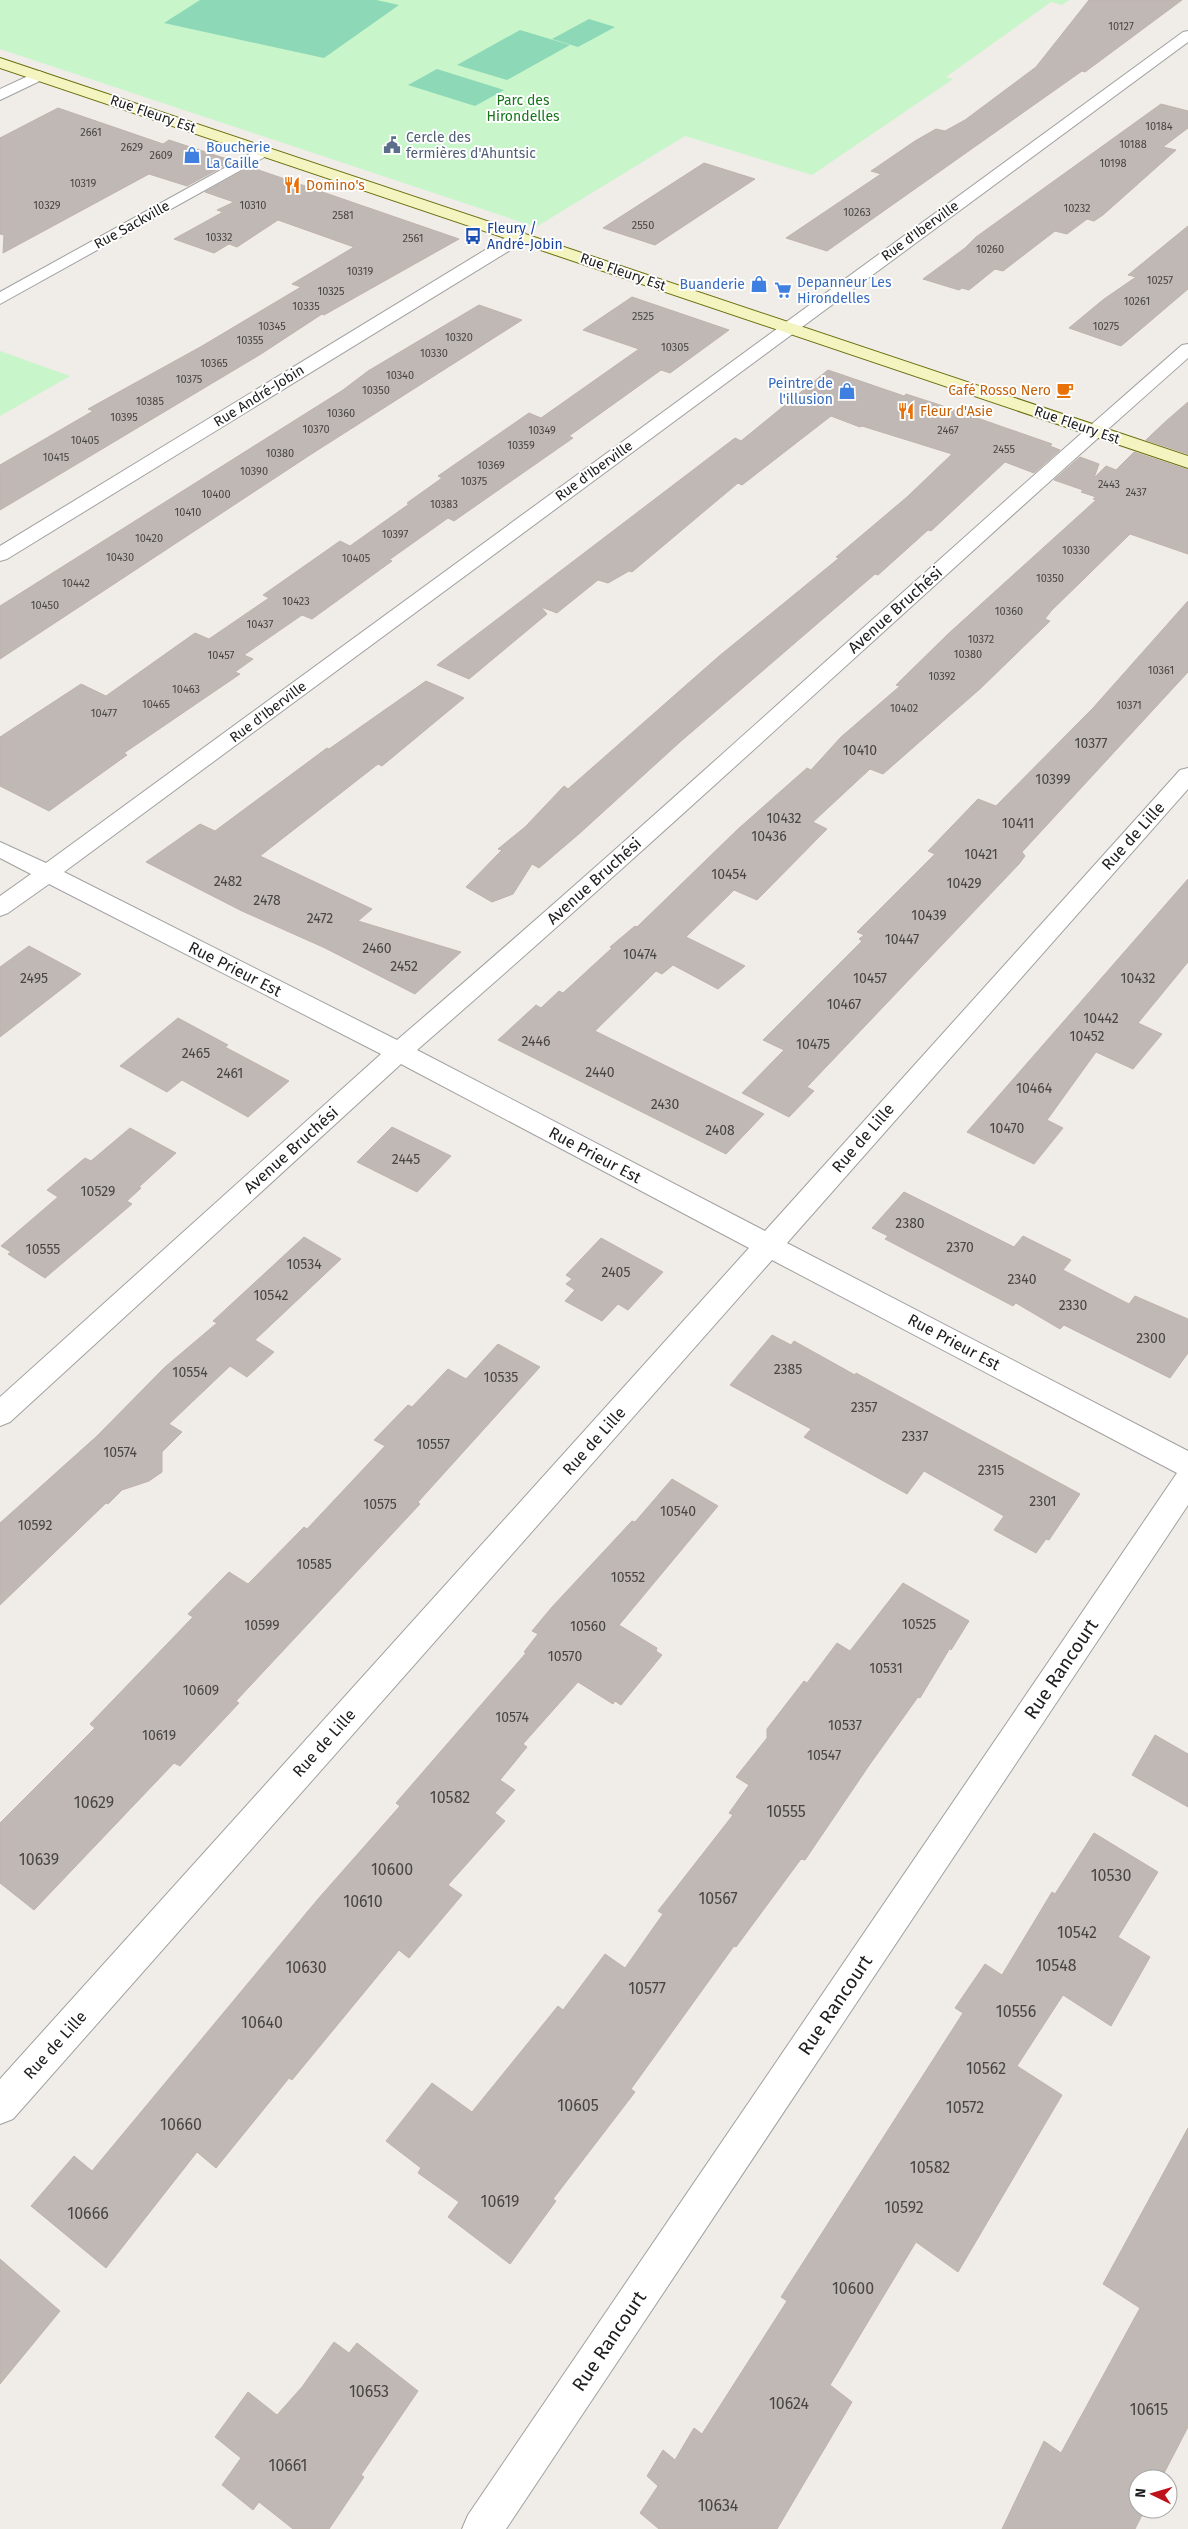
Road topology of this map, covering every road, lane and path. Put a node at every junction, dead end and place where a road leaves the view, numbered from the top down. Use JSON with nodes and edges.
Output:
{"nodes":[{"id":1,"x":1188,"y":35,"type":"edge"},
{"id":2,"x":0,"y":63,"type":"edge"},
{"id":3,"x":39,"y":76,"type":"junction"},
{"id":4,"x":0,"y":95,"type":"edge"},
{"id":5,"x":264,"y":152,"type":"junction"},
{"id":6,"x":519,"y":237,"type":"junction"},
{"id":7,"x":0,"y":299,"type":"edge"},
{"id":8,"x":790,"y":328,"type":"junction"},
{"id":9,"x":1188,"y":349,"type":"edge"},
{"id":10,"x":1097,"y":431,"type":"junction"},
{"id":11,"x":1188,"y":462,"type":"edge"},
{"id":12,"x":0,"y":555,"type":"edge"},
{"id":13,"x":1188,"y":775,"type":"edge"},
{"id":14,"x":0,"y":849,"type":"edge"},
{"id":15,"x":46,"y":874,"type":"junction"},
{"id":16,"x":0,"y":908,"type":"edge"},
{"id":17,"x":399,"y":1052,"type":"junction"},
{"id":18,"x":768,"y":1246,"type":"junction"},
{"id":19,"x":0,"y":1414,"type":"edge"},
{"id":20,"x":1188,"y":1465,"type":"edge"},
{"id":21,"x":1188,"y":1481,"type":"edge"},
{"id":22,"x":0,"y":2106,"type":"edge"},
{"id":23,"x":482,"y":2529,"type":"edge"}],
"edges":[{"from":1,"to":8,"type":"street","name":"Rue d'Iberville"},
{"from":2,"to":3,"type":"street","name":"Rue Fleury Est"},
{"from":3,"to":4,"type":"street"},
{"from":3,"to":5,"type":"street","name":"Rue Fleury Est"},
{"from":5,"to":6,"type":"street","name":"Rue Fleury Est"},
{"from":5,"to":7,"type":"street","name":"Rue Sackville"},
{"from":6,"to":8,"type":"street","name":"Rue Fleury Est"},
{"from":6,"to":12,"type":"street","name":"Rue André-Jobin"},
{"from":8,"to":10,"type":"street","name":"Rue Fleury Est"},
{"from":8,"to":15,"type":"street","name":"Rue d'Iberville"},
{"from":9,"to":10,"type":"street","name":"Avenue Bruchési"},
{"from":10,"to":11,"type":"street","name":"Rue Fleury Est"},
{"from":10,"to":17,"type":"street","name":"Avenue Bruchési"},
{"from":13,"to":18,"type":"street","name":"Rue de Lille"},
{"from":14,"to":15,"type":"street","name":"Rue Prieur Est"},
{"from":15,"to":16,"type":"street","name":"Rue d'Iberville"},
{"from":15,"to":17,"type":"street","name":"Rue Prieur Est"},
{"from":17,"to":18,"type":"street","name":"Rue Prieur Est"},
{"from":17,"to":19,"type":"street","name":"Avenue Bruchési"},
{"from":18,"to":20,"type":"street","name":"Rue Prieur Est"},
{"from":18,"to":22,"type":"street","name":"Rue de Lille"},
{"from":21,"to":23,"type":"street","name":"Rue Rancourt"}]}
